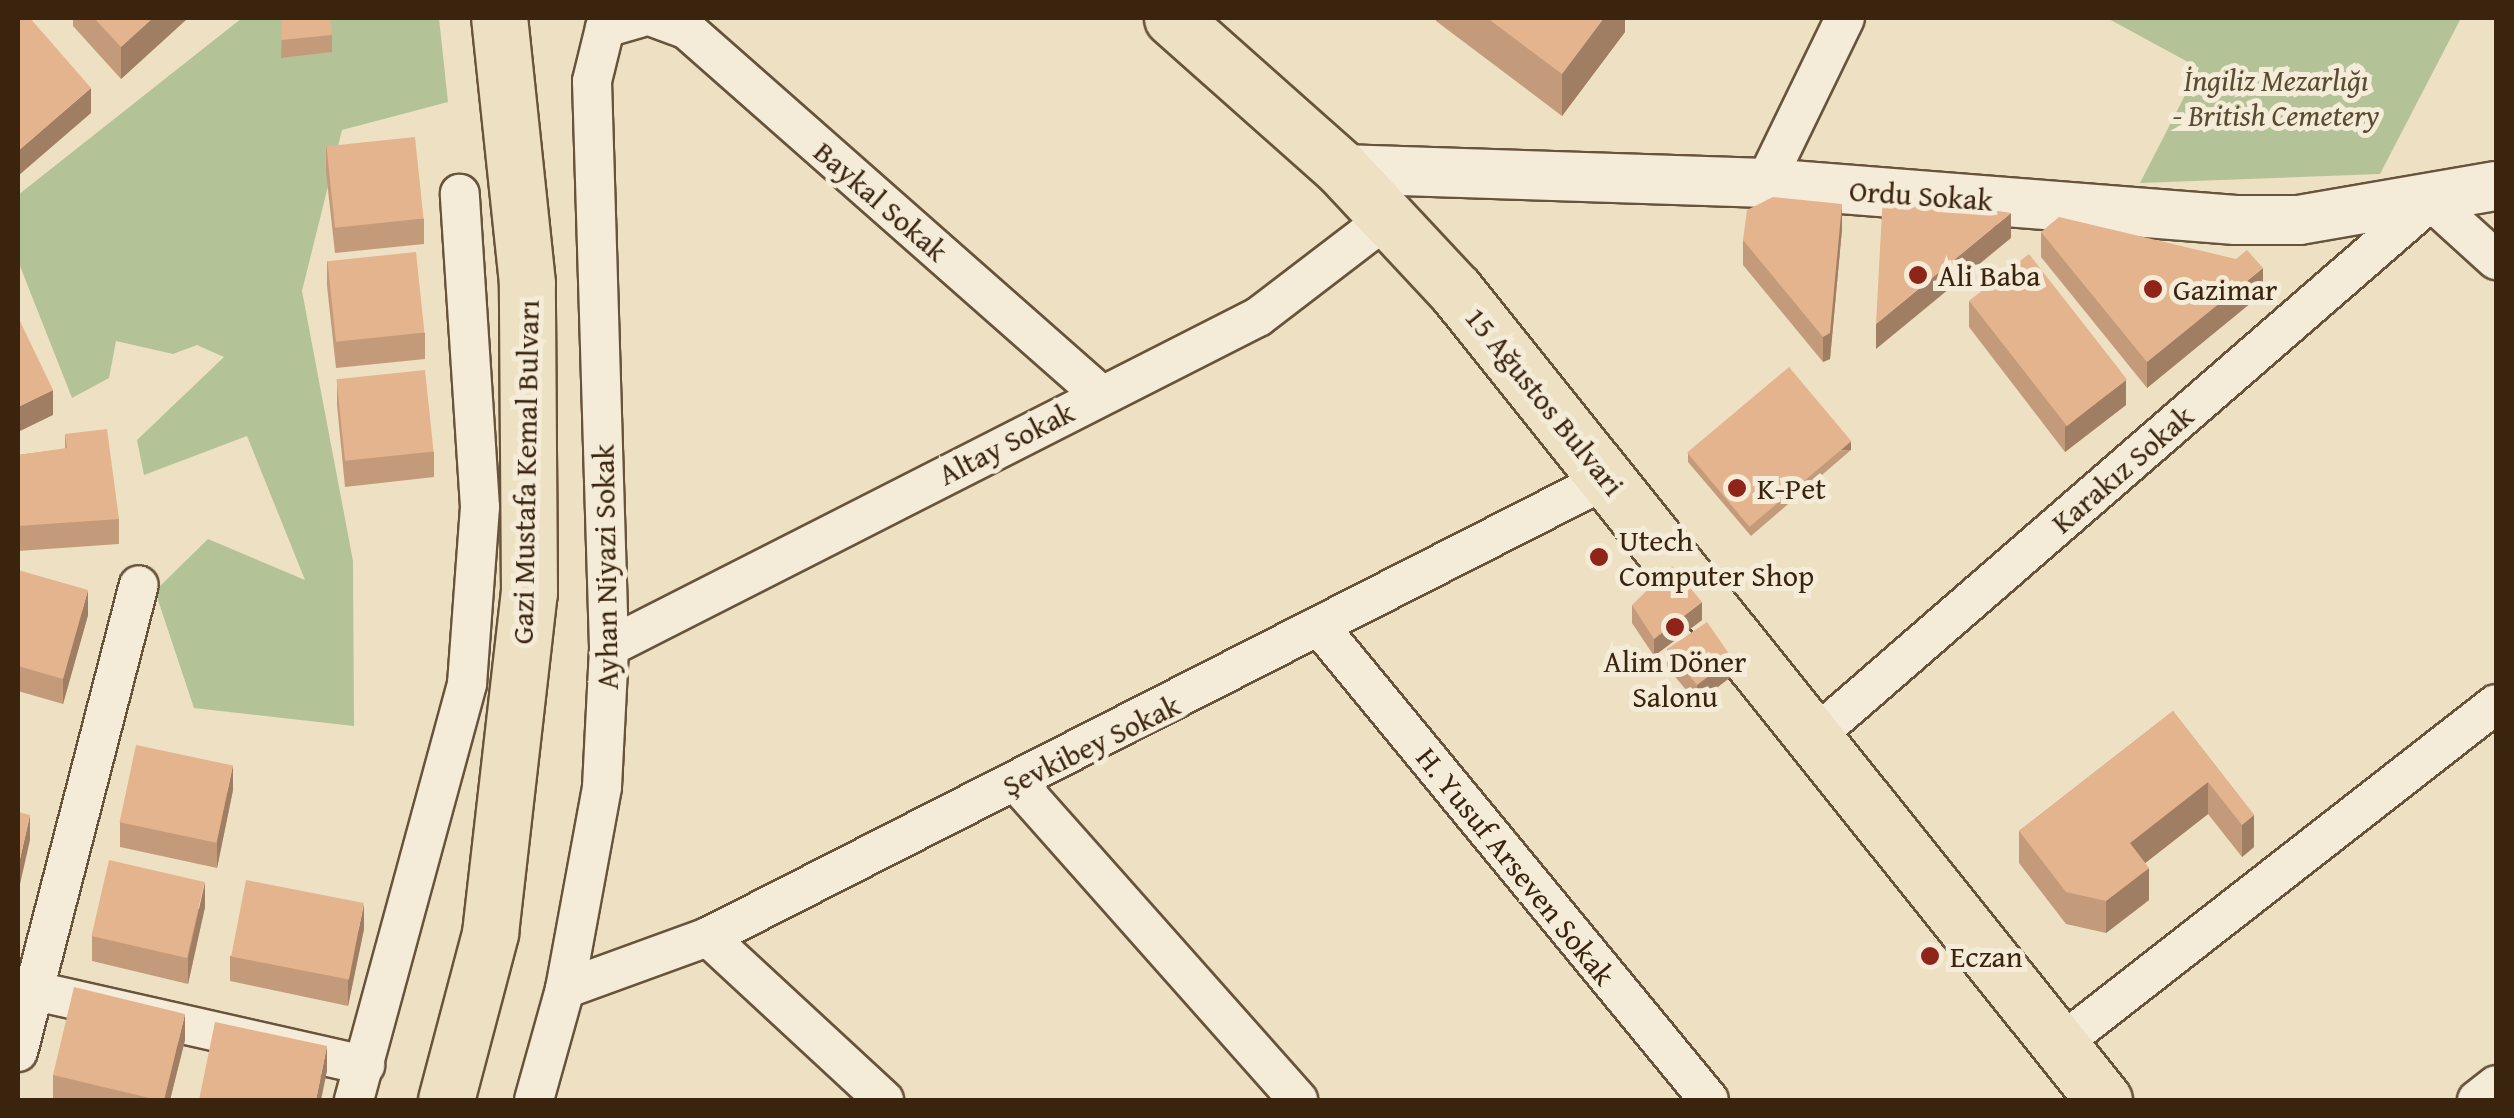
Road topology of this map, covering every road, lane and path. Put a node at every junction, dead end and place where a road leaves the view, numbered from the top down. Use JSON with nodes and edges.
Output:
{"nodes":[{"id":1,"x":499,"y":18,"type":"edge"},
{"id":2,"x":655,"y":18,"type":"edge"},
{"id":3,"x":1845,"y":18,"type":"edge"},
{"id":4,"x":622,"y":23,"type":"edge"},
{"id":5,"x":1189,"y":23,"type":"edge"},
{"id":6,"x":1342,"y":169,"type":"junction"},
{"id":7,"x":1765,"y":183,"type":"junction"},
{"id":8,"x":2496,"y":186,"type":"edge"},
{"id":9,"x":460,"y":194,"type":"dead end"},
{"id":10,"x":2431,"y":201,"type":"junction"},
{"id":11,"x":1389,"y":217,"type":"junction"},
{"id":12,"x":2496,"y":260,"type":"edge"},
{"id":13,"x":1100,"y":394,"type":"junction"},
{"id":14,"x":1608,"y":478,"type":"junction"},
{"id":15,"x":138,"y":584,"type":"dead end"},
{"id":16,"x":1323,"y":631,"type":"junction"},
{"id":17,"x":609,"y":647,"type":"junction"},
{"id":18,"x":2496,"y":704,"type":"edge"},
{"id":19,"x":1814,"y":737,"type":"junction"},
{"id":20,"x":1016,"y":782,"type":"junction"},
{"id":21,"x":708,"y":937,"type":"junction"},
{"id":22,"x":26,"y":988,"type":"edge"},
{"id":23,"x":565,"y":989,"type":"junction"},
{"id":24,"x":2060,"y":1044,"type":"junction"},
{"id":25,"x":18,"y":1052,"type":"edge"},
{"id":26,"x":359,"y":1082,"type":"edge"},
{"id":27,"x":2496,"y":1086,"type":"edge"},
{"id":28,"x":446,"y":1100,"type":"edge"},
{"id":29,"x":534,"y":1100,"type":"edge"},
{"id":30,"x":884,"y":1100,"type":"edge"},
{"id":31,"x":1298,"y":1100,"type":"edge"},
{"id":32,"x":1708,"y":1100,"type":"edge"},
{"id":33,"x":2104,"y":1100,"type":"edge"},
{"id":34,"x":2477,"y":1100,"type":"edge"}],
"edges":[{"from":1,"to":28,"type":"main road","name":"Gazi Mustafa Kemal Bulvarı"},
{"from":2,"to":13,"type":"street","name":"Baykal Sokak"},
{"from":3,"to":7,"type":"street"},
{"from":4,"to":17,"type":"street","name":"Ayhan Niyazi Sokak"},
{"from":5,"to":6,"type":"main road","name":"15 Ağustos Bulvari"},
{"from":6,"to":7,"type":"street","name":"Ordu Sokak"},
{"from":6,"to":11,"type":"main road","name":"15 Ağustos Bulvari"},
{"from":7,"to":10,"type":"street","name":"Ordu Sokak"},
{"from":8,"to":10,"type":"street","name":"Ordu Sokak"},
{"from":9,"to":26,"type":"street"},
{"from":10,"to":12,"type":"street"},
{"from":10,"to":19,"type":"street","name":"Karakız Sokak"},
{"from":11,"to":13,"type":"street","name":"Altay Sokak"},
{"from":11,"to":14,"type":"main road","name":"15 Ağustos Bulvari"},
{"from":13,"to":17,"type":"street","name":"Altay Sokak"},
{"from":14,"to":16,"type":"street","name":"Şevkibey Sokak"},
{"from":14,"to":19,"type":"main road","name":"15 Ağustos Bulvari"},
{"from":15,"to":22,"type":"street"},
{"from":16,"to":20,"type":"street","name":"Şevkibey Sokak"},
{"from":16,"to":32,"type":"street","name":"H. Yusuf Arseven Sokak"},
{"from":17,"to":23,"type":"street","name":"Ayhan Niyazi Sokak"},
{"from":18,"to":24,"type":"street"},
{"from":19,"to":24,"type":"main road","name":"15 Ağustos Bulvari"},
{"from":20,"to":21,"type":"street","name":"Şevkibey Sokak"},
{"from":20,"to":31,"type":"street"},
{"from":21,"to":23,"type":"street","name":"Şevkibey Sokak"},
{"from":21,"to":30,"type":"street"},
{"from":22,"to":25,"type":"street"},
{"from":22,"to":26,"type":"street"},
{"from":23,"to":29,"type":"street","name":"Ayhan Niyazi Sokak"},
{"from":24,"to":33,"type":"main road","name":"15 Ağustos Bulvari"},
{"from":27,"to":34,"type":"street"}]}
